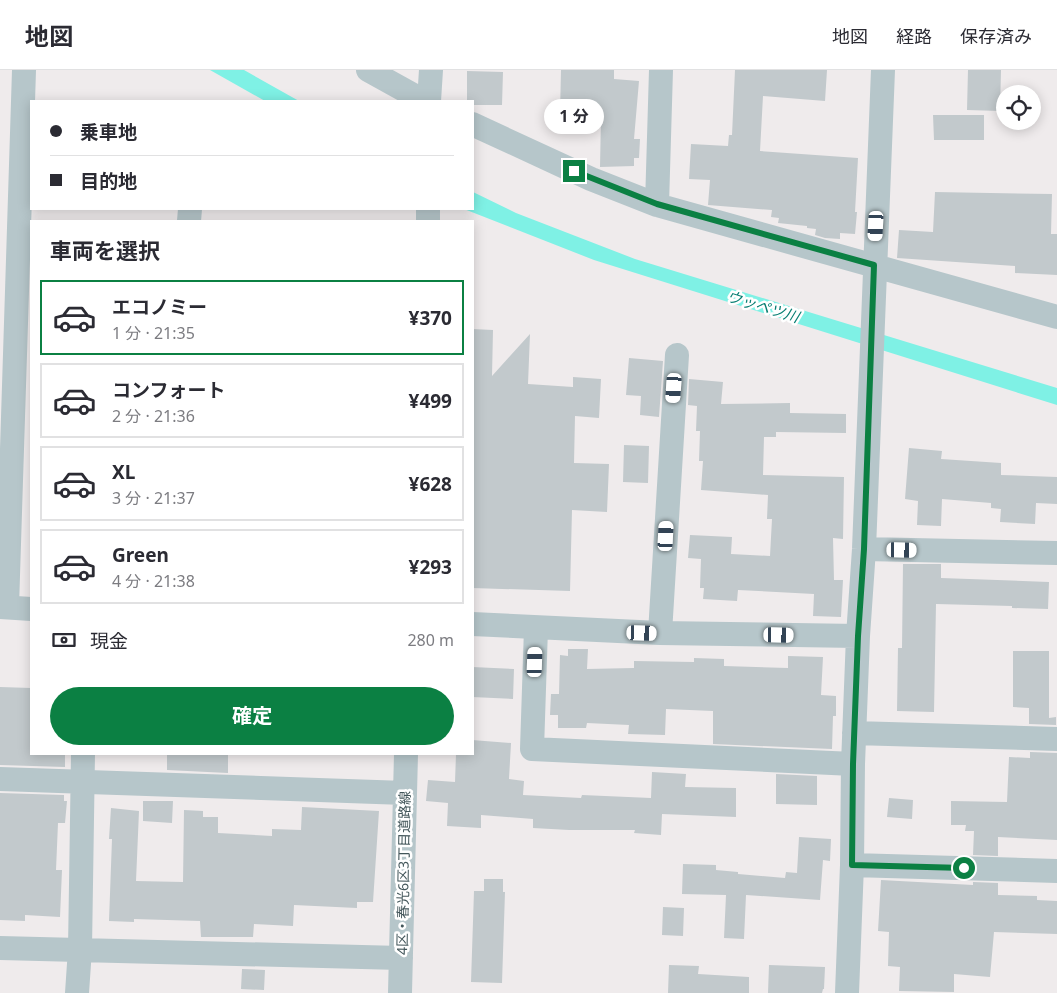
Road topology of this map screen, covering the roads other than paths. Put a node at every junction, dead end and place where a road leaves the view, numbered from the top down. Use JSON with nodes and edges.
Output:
{"nodes":[{"id":1,"x":24,"y":70,"type":"edge"},
{"id":2,"x":368,"y":70,"type":"edge"},
{"id":3,"x":430,"y":70,"type":"edge"},
{"id":4,"x":661,"y":70,"type":"edge"},
{"id":5,"x":883,"y":70,"type":"edge"},
{"id":6,"x":422,"y":100,"type":"edge"},
{"id":7,"x":429,"y":100,"type":"edge"},
{"id":8,"x":474,"y":125,"type":"edge"},
{"id":9,"x":657,"y":204,"type":"junction"},
{"id":10,"x":10,"y":222,"type":"edge"},
{"id":11,"x":874,"y":265,"type":"junction"},
{"id":12,"x":1057,"y":316,"type":"edge"},
{"id":13,"x":677,"y":356,"type":"dead end"},
{"id":14,"x":15,"y":403,"type":"edge"},
{"id":15,"x":864,"y":549,"type":"junction"},
{"id":16,"x":1057,"y":553,"type":"edge"},
{"id":17,"x":3,"y":607,"type":"edge"},
{"id":18,"x":30,"y":608,"type":"edge"},
{"id":19,"x":474,"y":624,"type":"edge"},
{"id":20,"x":536,"y":628,"type":"junction"},
{"id":21,"x":660,"y":634,"type":"junction"},
{"id":22,"x":858,"y":636,"type":"junction"},
{"id":23,"x":854,"y":733,"type":"junction"},
{"id":24,"x":1057,"y":740,"type":"edge"},
{"id":25,"x":83,"y":755,"type":"edge"},
{"id":26,"x":406,"y":755,"type":"edge"},
{"id":27,"x":853,"y":764,"type":"junction"},
{"id":28,"x":0,"y":779,"type":"edge"},
{"id":29,"x":82,"y":782,"type":"junction"},
{"id":30,"x":404,"y":793,"type":"junction"},
{"id":31,"x":852,"y":865,"type":"junction"},
{"id":32,"x":1057,"y":871,"type":"edge"},
{"id":33,"x":0,"y":948,"type":"edge"},
{"id":34,"x":80,"y":949,"type":"junction"},
{"id":35,"x":401,"y":958,"type":"junction"},
{"id":36,"x":77,"y":993,"type":"edge"},
{"id":37,"x":400,"y":993,"type":"edge"},
{"id":38,"x":846,"y":993,"type":"edge"}],
"edges":[{"from":1,"to":10,"type":"street"},
{"from":2,"to":6,"type":"street"},
{"from":3,"to":7,"type":"street"},
{"from":4,"to":9,"type":"street"},
{"from":5,"to":11,"type":"street"},
{"from":8,"to":9,"type":"street"},
{"from":9,"to":11,"type":"street"},
{"from":10,"to":14,"type":"street"},
{"from":11,"to":12,"type":"street"},
{"from":11,"to":15,"type":"street"},
{"from":13,"to":21,"type":"street"},
{"from":14,"to":17,"type":"street"},
{"from":15,"to":16,"type":"street"},
{"from":15,"to":22,"type":"street"},
{"from":17,"to":18,"type":"street"},
{"from":19,"to":20,"type":"street"},
{"from":20,"to":21,"type":"street"},
{"from":20,"to":27,"type":"street"},
{"from":21,"to":22,"type":"street"},
{"from":22,"to":23,"type":"street"},
{"from":23,"to":24,"type":"street"},
{"from":23,"to":27,"type":"street"},
{"from":25,"to":29,"type":"street"},
{"from":26,"to":30,"type":"street","name":"4区・春光6区3丁目道路線"},
{"from":27,"to":31,"type":"street"},
{"from":28,"to":29,"type":"street"},
{"from":29,"to":30,"type":"street"},
{"from":29,"to":34,"type":"street"},
{"from":30,"to":35,"type":"street","name":"4区・春光6区3丁目道路線"},
{"from":31,"to":32,"type":"street"},
{"from":31,"to":38,"type":"street"},
{"from":33,"to":34,"type":"street"},
{"from":34,"to":35,"type":"street"},
{"from":34,"to":36,"type":"street"},
{"from":35,"to":37,"type":"street","name":"4区・春光6区3丁目道路線"}]}
